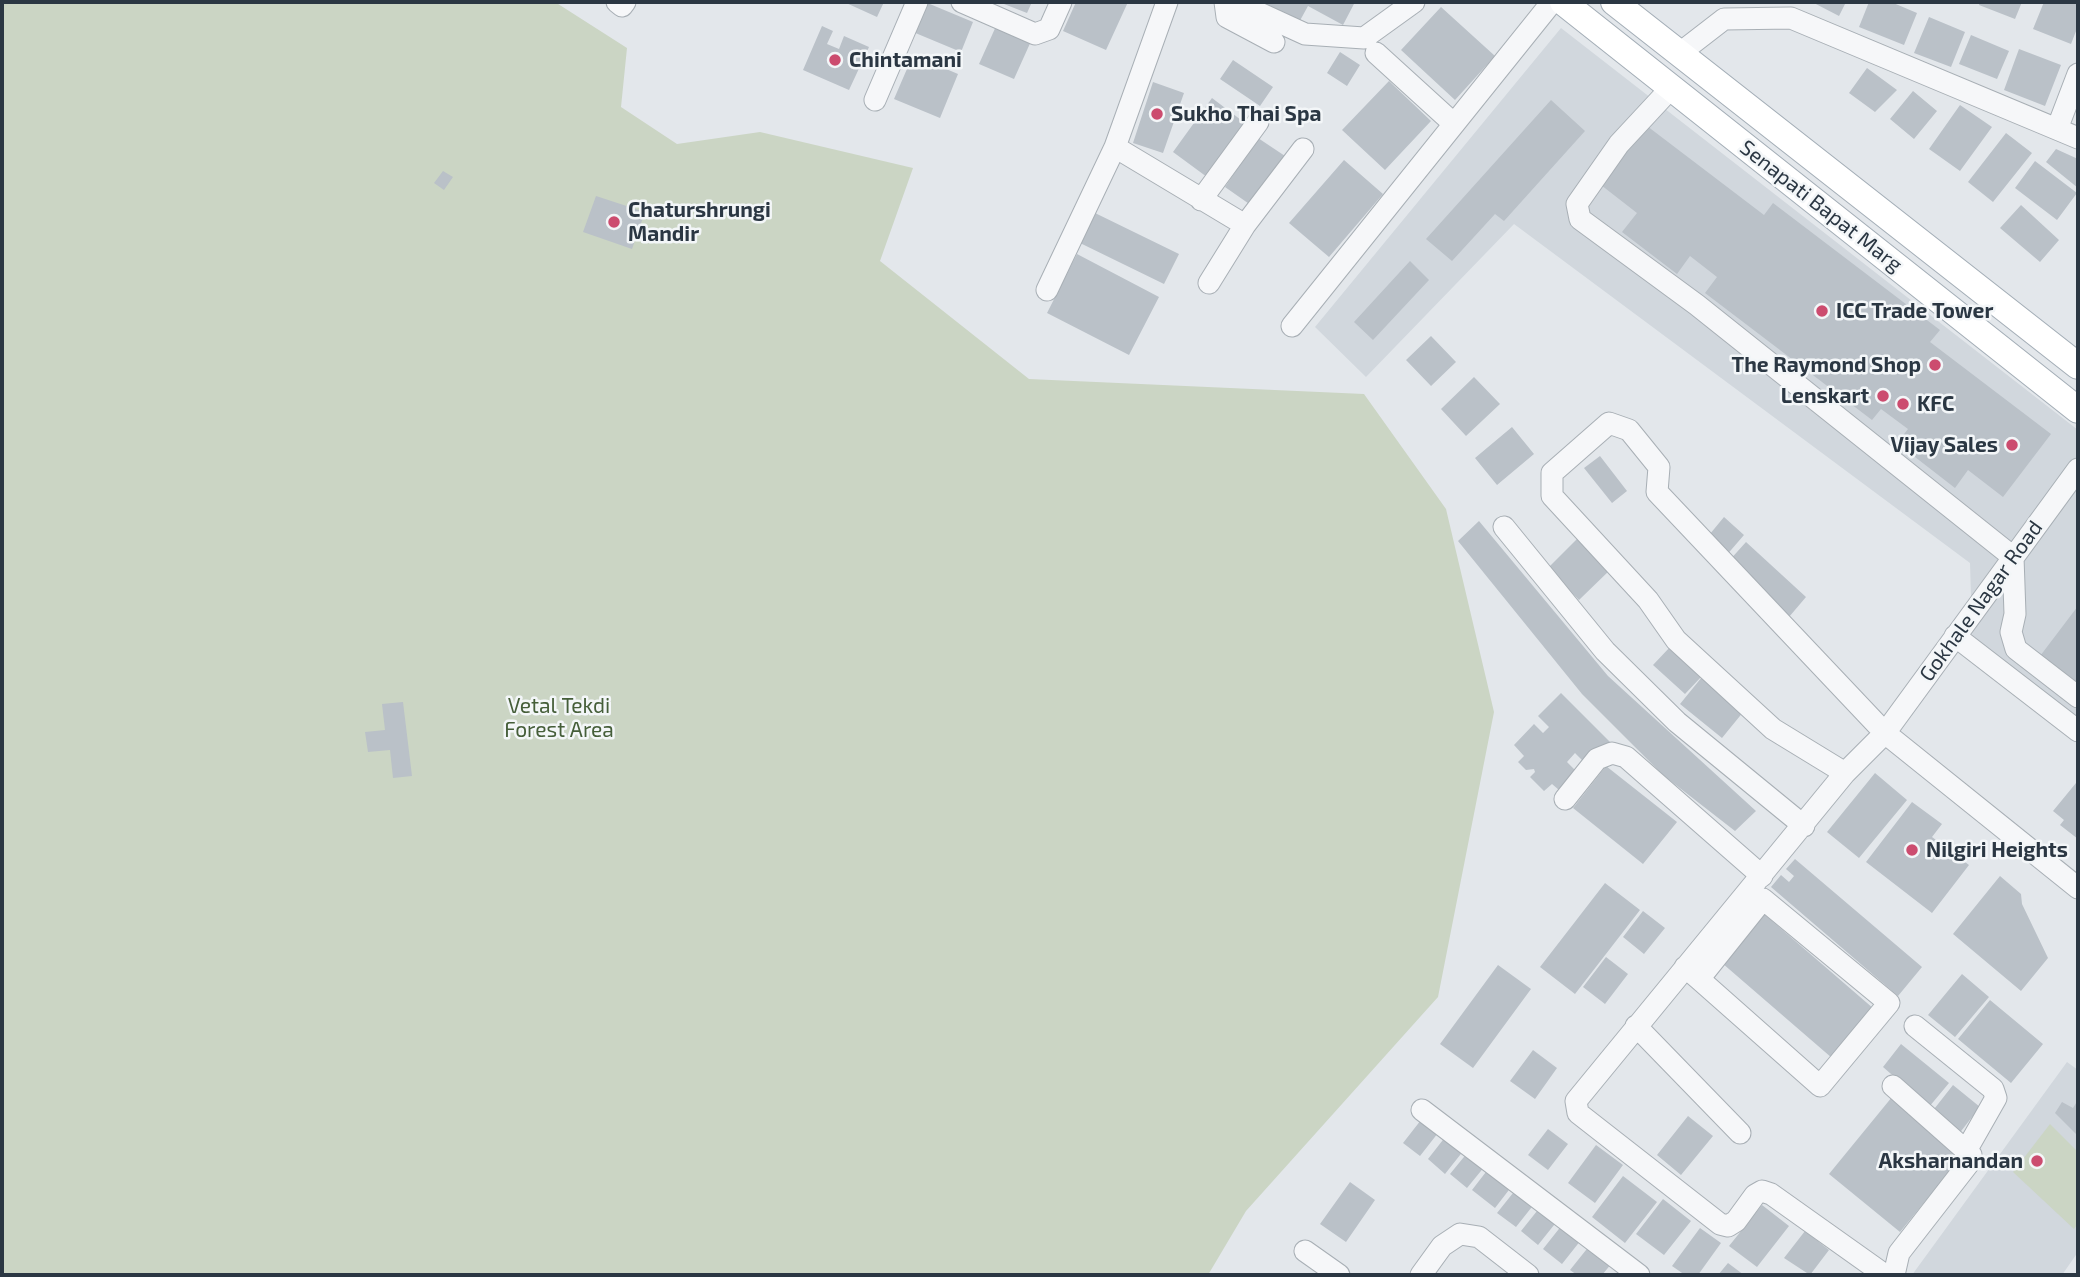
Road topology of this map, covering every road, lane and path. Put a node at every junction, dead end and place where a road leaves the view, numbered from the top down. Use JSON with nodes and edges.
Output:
{"nodes":[{"id":1,"x":617,"y":2,"type":"edge"},
{"id":2,"x":625,"y":2,"type":"edge"},
{"id":3,"x":917,"y":2,"type":"edge"},
{"id":4,"x":1061,"y":2,"type":"edge"},
{"id":5,"x":1167,"y":2,"type":"edge"},
{"id":6,"x":1414,"y":2,"type":"edge"},
{"id":7,"x":1552,"y":2,"type":"edge"},
{"id":8,"x":1563,"y":2,"type":"edge"},
{"id":9,"x":1614,"y":2,"type":"edge"},
{"id":10,"x":970,"y":4,"type":"edge"},
{"id":11,"x":1234,"y":4,"type":"edge"},
{"id":12,"x":1273,"y":42,"type":"dead end"},
{"id":13,"x":1376,"y":53,"type":"dead end"},
{"id":14,"x":1680,"y":53,"type":"junction"},
{"id":15,"x":2078,"y":74,"type":"edge"},
{"id":16,"x":1671,"y":88,"type":"junction"},
{"id":17,"x":876,"y":100,"type":"dead end"},
{"id":18,"x":1258,"y":122,"type":"dead end"},
{"id":19,"x":1454,"y":124,"type":"junction"},
{"id":20,"x":2057,"y":129,"type":"junction"},
{"id":21,"x":2078,"y":138,"type":"edge"},
{"id":22,"x":1115,"y":147,"type":"junction"},
{"id":23,"x":1303,"y":149,"type":"dead end"},
{"id":24,"x":1201,"y":200,"type":"junction"},
{"id":25,"x":1245,"y":225,"type":"junction"},
{"id":26,"x":1209,"y":283,"type":"dead end"},
{"id":27,"x":1047,"y":290,"type":"dead end"},
{"id":28,"x":1292,"y":326,"type":"dead end"},
{"id":29,"x":2078,"y":366,"type":"edge"},
{"id":30,"x":2078,"y":410,"type":"edge"},
{"id":31,"x":2078,"y":469,"type":"edge"},
{"id":32,"x":1504,"y":527,"type":"dead end"},
{"id":33,"x":2014,"y":557,"type":"junction"},
{"id":34,"x":1955,"y":636,"type":"junction"},
{"id":35,"x":2078,"y":696,"type":"edge"},
{"id":36,"x":2078,"y":731,"type":"edge"},
{"id":37,"x":1885,"y":733,"type":"junction"},
{"id":38,"x":1845,"y":773,"type":"junction"},
{"id":39,"x":1565,"y":799,"type":"dead end"},
{"id":40,"x":1804,"y":826,"type":"junction"},
{"id":41,"x":1762,"y":876,"type":"junction"},
{"id":42,"x":2078,"y":888,"type":"edge"},
{"id":43,"x":1692,"y":973,"type":"junction"},
{"id":44,"x":1636,"y":1026,"type":"junction"},
{"id":45,"x":1915,"y":1026,"type":"dead end"},
{"id":46,"x":1893,"y":1086,"type":"dead end"},
{"id":47,"x":1422,"y":1110,"type":"dead end"},
{"id":48,"x":1740,"y":1133,"type":"dead end"},
{"id":49,"x":1966,"y":1149,"type":"junction"},
{"id":50,"x":1305,"y":1251,"type":"dead end"},
{"id":51,"x":1339,"y":1275,"type":"edge"},
{"id":52,"x":1421,"y":1275,"type":"edge"},
{"id":53,"x":1528,"y":1275,"type":"edge"},
{"id":54,"x":1639,"y":1275,"type":"edge"},
{"id":55,"x":1885,"y":1275,"type":"edge"},
{"id":56,"x":1894,"y":1275,"type":"edge"}],
"edges":[{"from":1,"to":2,"type":"street"},
{"from":3,"to":17,"type":"street"},
{"from":4,"to":10,"type":"street"},
{"from":5,"to":22,"type":"street"},
{"from":6,"to":11,"type":"street"},
{"from":7,"to":19,"type":"street"},
{"from":8,"to":16,"type":"main road","name":"Senapati Bapat Marg"},
{"from":9,"to":14,"type":"main road","name":"Senapati Bapat Marg"},
{"from":11,"to":12,"type":"street"},
{"from":13,"to":19,"type":"street"},
{"from":14,"to":20,"type":"street"},
{"from":14,"to":29,"type":"main road","name":"Senapati Bapat Marg"},
{"from":15,"to":20,"type":"street"},
{"from":16,"to":30,"type":"main road","name":"Senapati Bapat Marg"},
{"from":16,"to":33,"type":"street"},
{"from":18,"to":24,"type":"street"},
{"from":19,"to":28,"type":"street"},
{"from":20,"to":21,"type":"street"},
{"from":22,"to":24,"type":"street"},
{"from":22,"to":27,"type":"street"},
{"from":23,"to":25,"type":"street"},
{"from":24,"to":25,"type":"street"},
{"from":25,"to":26,"type":"street"},
{"from":31,"to":33,"type":"street","name":"Gokhale Nagar Road"},
{"from":32,"to":40,"type":"street"},
{"from":33,"to":34,"type":"street","name":"Gokhale Nagar Road"},
{"from":33,"to":35,"type":"street"},
{"from":34,"to":36,"type":"street"},
{"from":34,"to":37,"type":"street","name":"Gokhale Nagar Road"},
{"from":37,"to":38,"type":"street","name":"Gokhale Nagar Road"},
{"from":37,"to":38,"type":"street"},
{"from":37,"to":42,"type":"street"},
{"from":38,"to":40,"type":"street","name":"Gokhale Nagar Road"},
{"from":39,"to":41,"type":"street"},
{"from":40,"to":41,"type":"street","name":"Gokhale Nagar Road"},
{"from":41,"to":43,"type":"street","name":"Gokhale Nagar Road"},
{"from":43,"to":43,"type":"street"},
{"from":43,"to":44,"type":"street"},
{"from":44,"to":48,"type":"street"},
{"from":44,"to":55,"type":"street"},
{"from":45,"to":49,"type":"street"},
{"from":46,"to":49,"type":"street"},
{"from":47,"to":54,"type":"street"},
{"from":49,"to":56,"type":"street"},
{"from":50,"to":51,"type":"street"},
{"from":52,"to":53,"type":"street"}]}
